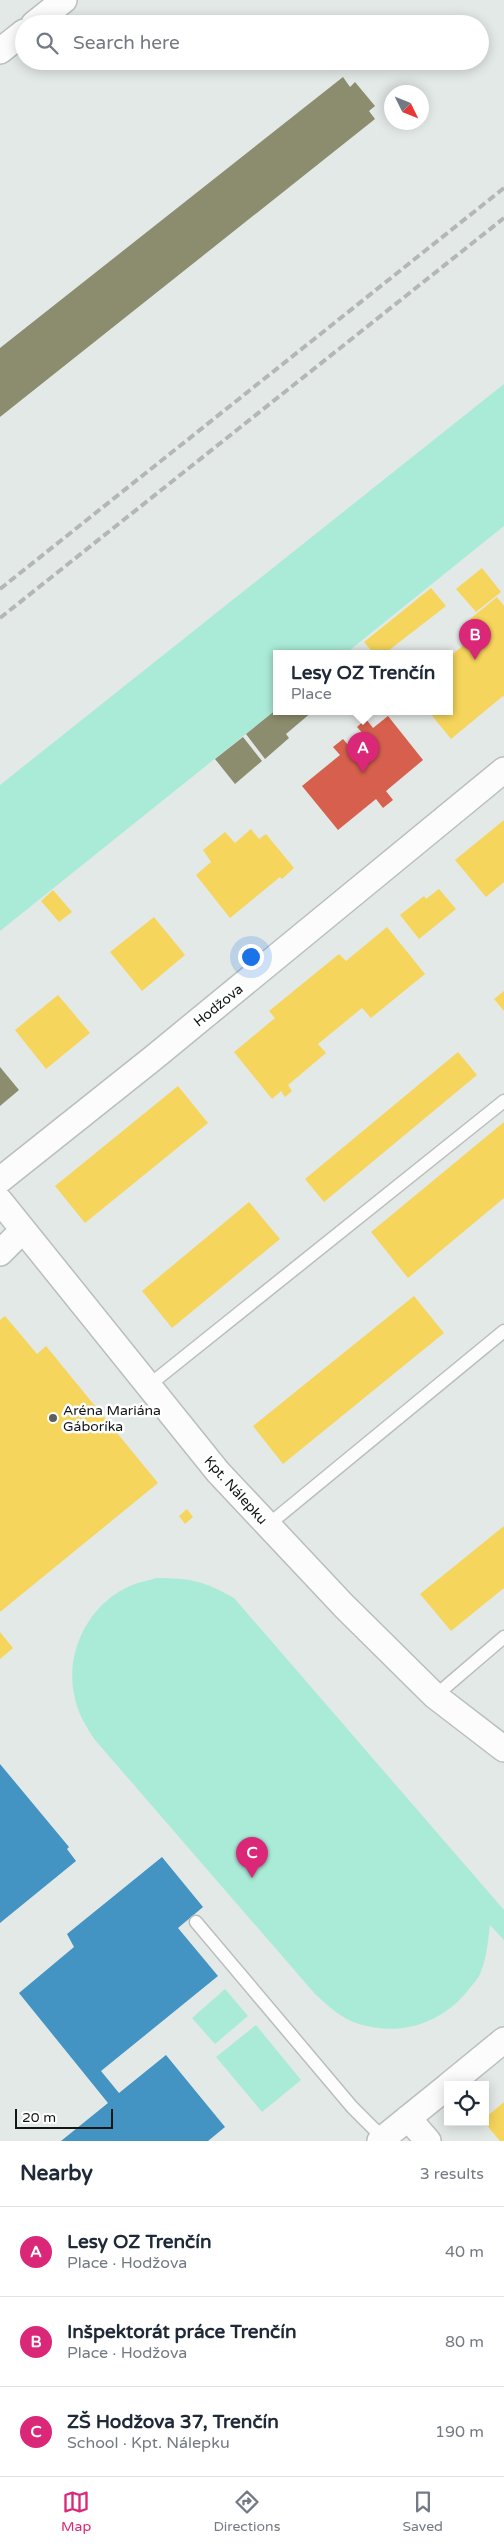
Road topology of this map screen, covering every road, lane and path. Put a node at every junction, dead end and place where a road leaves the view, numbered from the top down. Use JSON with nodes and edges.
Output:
{"nodes":[{"id":1,"x":64,"y":0,"type":"edge"},
{"id":2,"x":45,"y":15,"type":"edge"},
{"id":3,"x":15,"y":39,"type":"edge"},
{"id":4,"x":0,"y":51,"type":"edge"},
{"id":5,"x":504,"y":770,"type":"edge"},
{"id":6,"x":504,"y":1101,"type":"edge"},
{"id":7,"x":0,"y":1180,"type":"edge"},
{"id":8,"x":0,"y":1201,"type":"edge"},
{"id":9,"x":23,"y":1230,"type":"junction"},
{"id":10,"x":0,"y":1253,"type":"edge"},
{"id":11,"x":504,"y":1331,"type":"edge"},
{"id":12,"x":148,"y":1386,"type":"junction"},
{"id":13,"x":268,"y":1525,"type":"junction"},
{"id":14,"x":504,"y":1637,"type":"edge"},
{"id":15,"x":435,"y":1696,"type":"junction"},
{"id":16,"x":504,"y":1749,"type":"edge"},
{"id":17,"x":196,"y":1922,"type":"dead end"},
{"id":18,"x":504,"y":2040,"type":"edge"},
{"id":19,"x":453,"y":2081,"type":"edge"},
{"id":20,"x":444,"y":2088,"type":"edge"},
{"id":21,"x":408,"y":2118,"type":"junction"},
{"id":22,"x":381,"y":2140,"type":"edge"},
{"id":23,"x":428,"y":2141,"type":"edge"}],
"edges":[{"from":1,"to":2,"type":"street"},
{"from":3,"to":4,"type":"street"},
{"from":5,"to":7,"type":"street","name":"Hodžova"},
{"from":6,"to":12,"type":"lane"},
{"from":8,"to":9,"type":"street","name":"Kpt. Nálepku"},
{"from":9,"to":10,"type":"street"},
{"from":9,"to":12,"type":"street","name":"Kpt. Nálepku"},
{"from":11,"to":13,"type":"lane"},
{"from":12,"to":13,"type":"street","name":"Kpt. Nálepku"},
{"from":13,"to":15,"type":"street","name":"Kpt. Nálepku"},
{"from":14,"to":15,"type":"lane"},
{"from":15,"to":16,"type":"street","name":"Kpt. Nálepku"},
{"from":17,"to":22,"type":"lane"},
{"from":18,"to":19,"type":"street"},
{"from":20,"to":21,"type":"street"},
{"from":21,"to":22,"type":"street"},
{"from":21,"to":23,"type":"street"}]}
